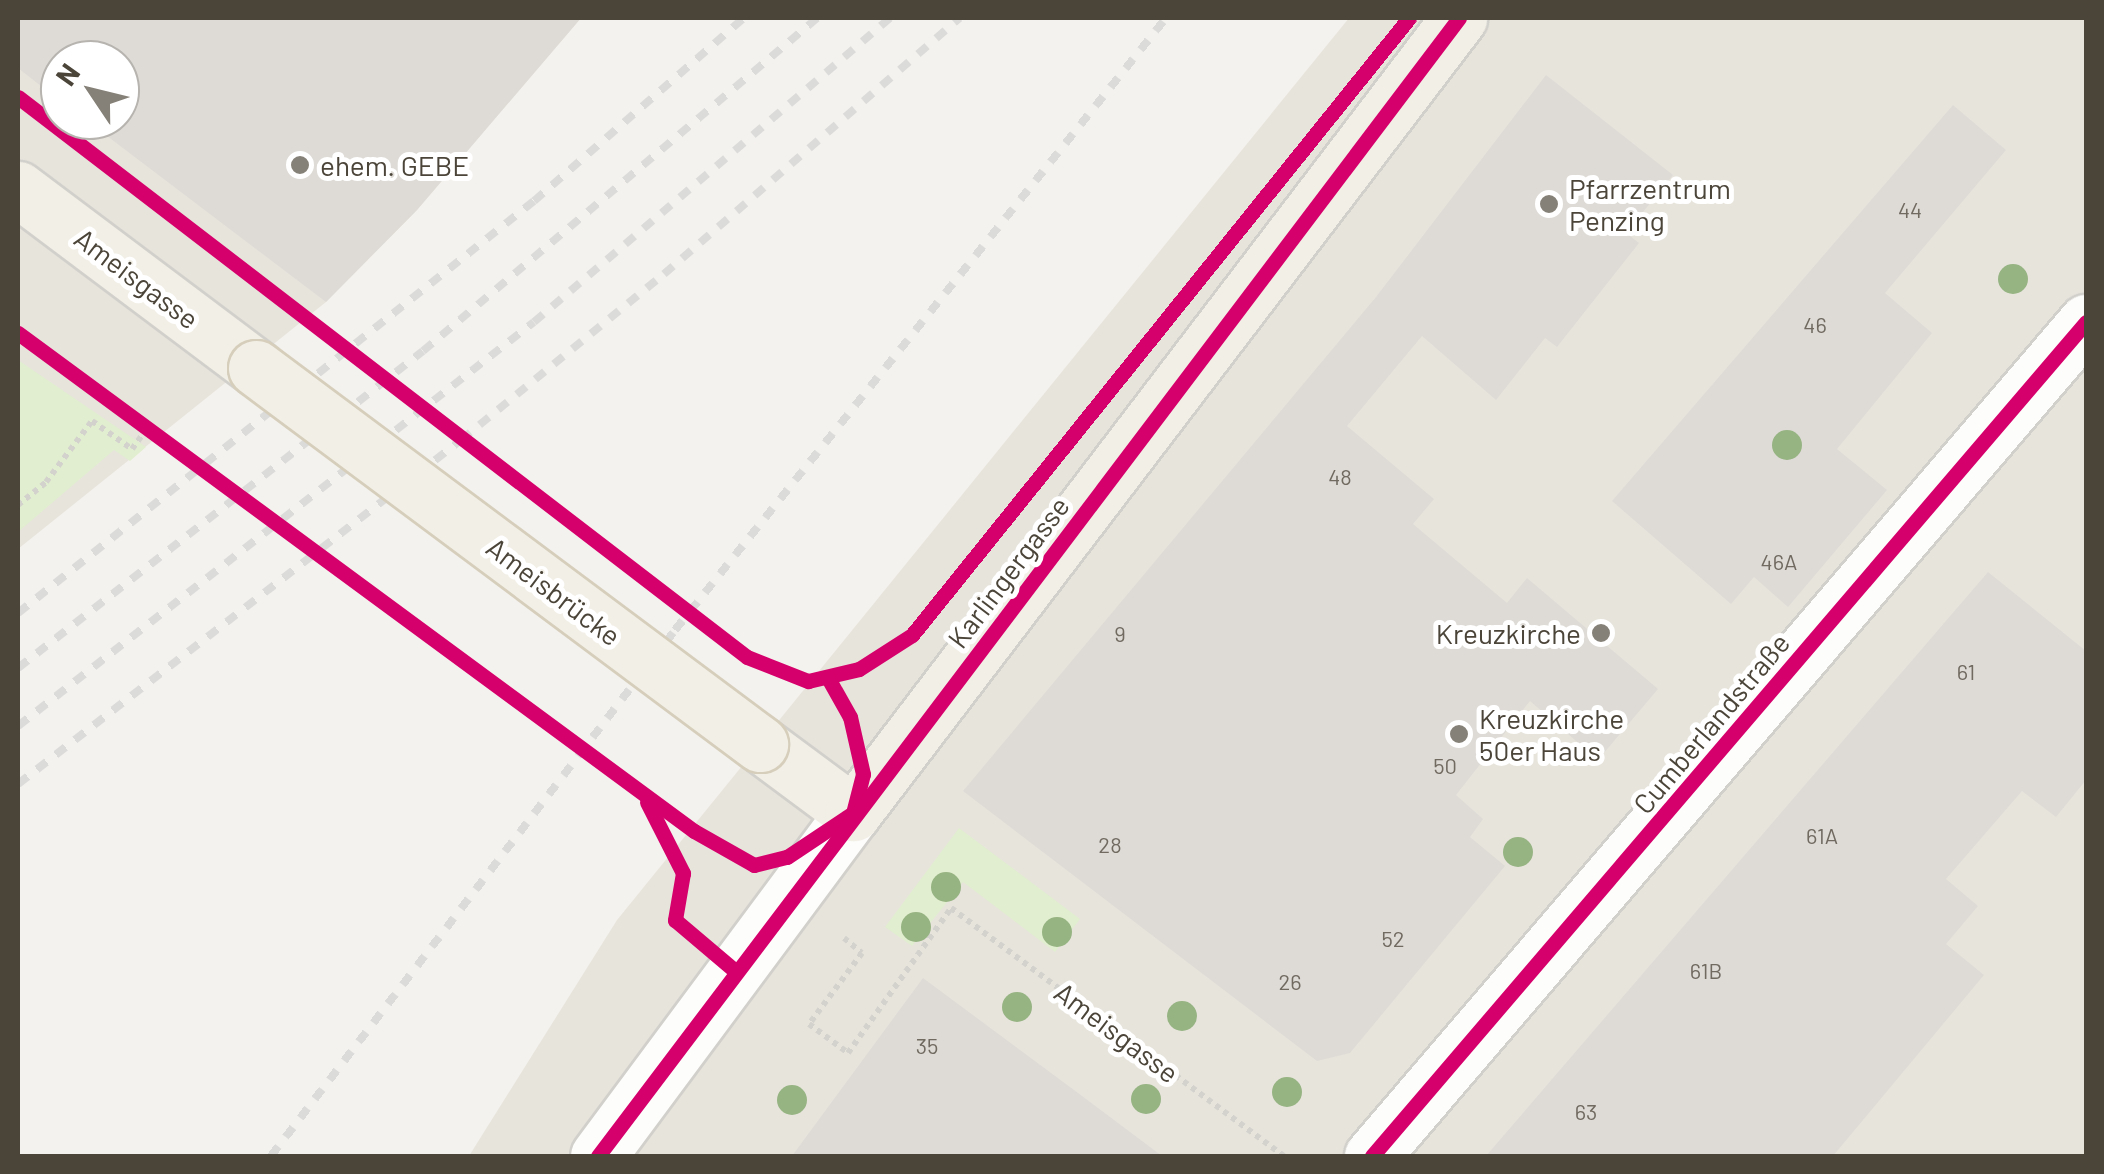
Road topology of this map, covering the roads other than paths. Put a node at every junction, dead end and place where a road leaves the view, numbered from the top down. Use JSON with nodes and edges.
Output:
{"nodes":[{"id":1,"x":1459,"y":18,"type":"edge"},
{"id":2,"x":18,"y":189,"type":"edge"},
{"id":3,"x":2086,"y":322,"type":"edge"},
{"id":4,"x":256,"y":368,"type":"joint"},
{"id":5,"x":853,"y":813,"type":"junction"},
{"id":6,"x":598,"y":1156,"type":"edge"},
{"id":7,"x":1372,"y":1156,"type":"edge"}],
"edges":[{"from":1,"to":5,"type":"main road","name":"Karlingergasse"},
{"from":2,"to":4,"type":"main road","name":"Ameisgasse"},
{"from":3,"to":7,"type":"street","name":"Cumberlandstraße"},
{"from":4,"to":5,"type":"main road","name":"Ameisbrücke","bridge":true},
{"from":5,"to":6,"type":"street","name":"Karlingergasse"}]}
